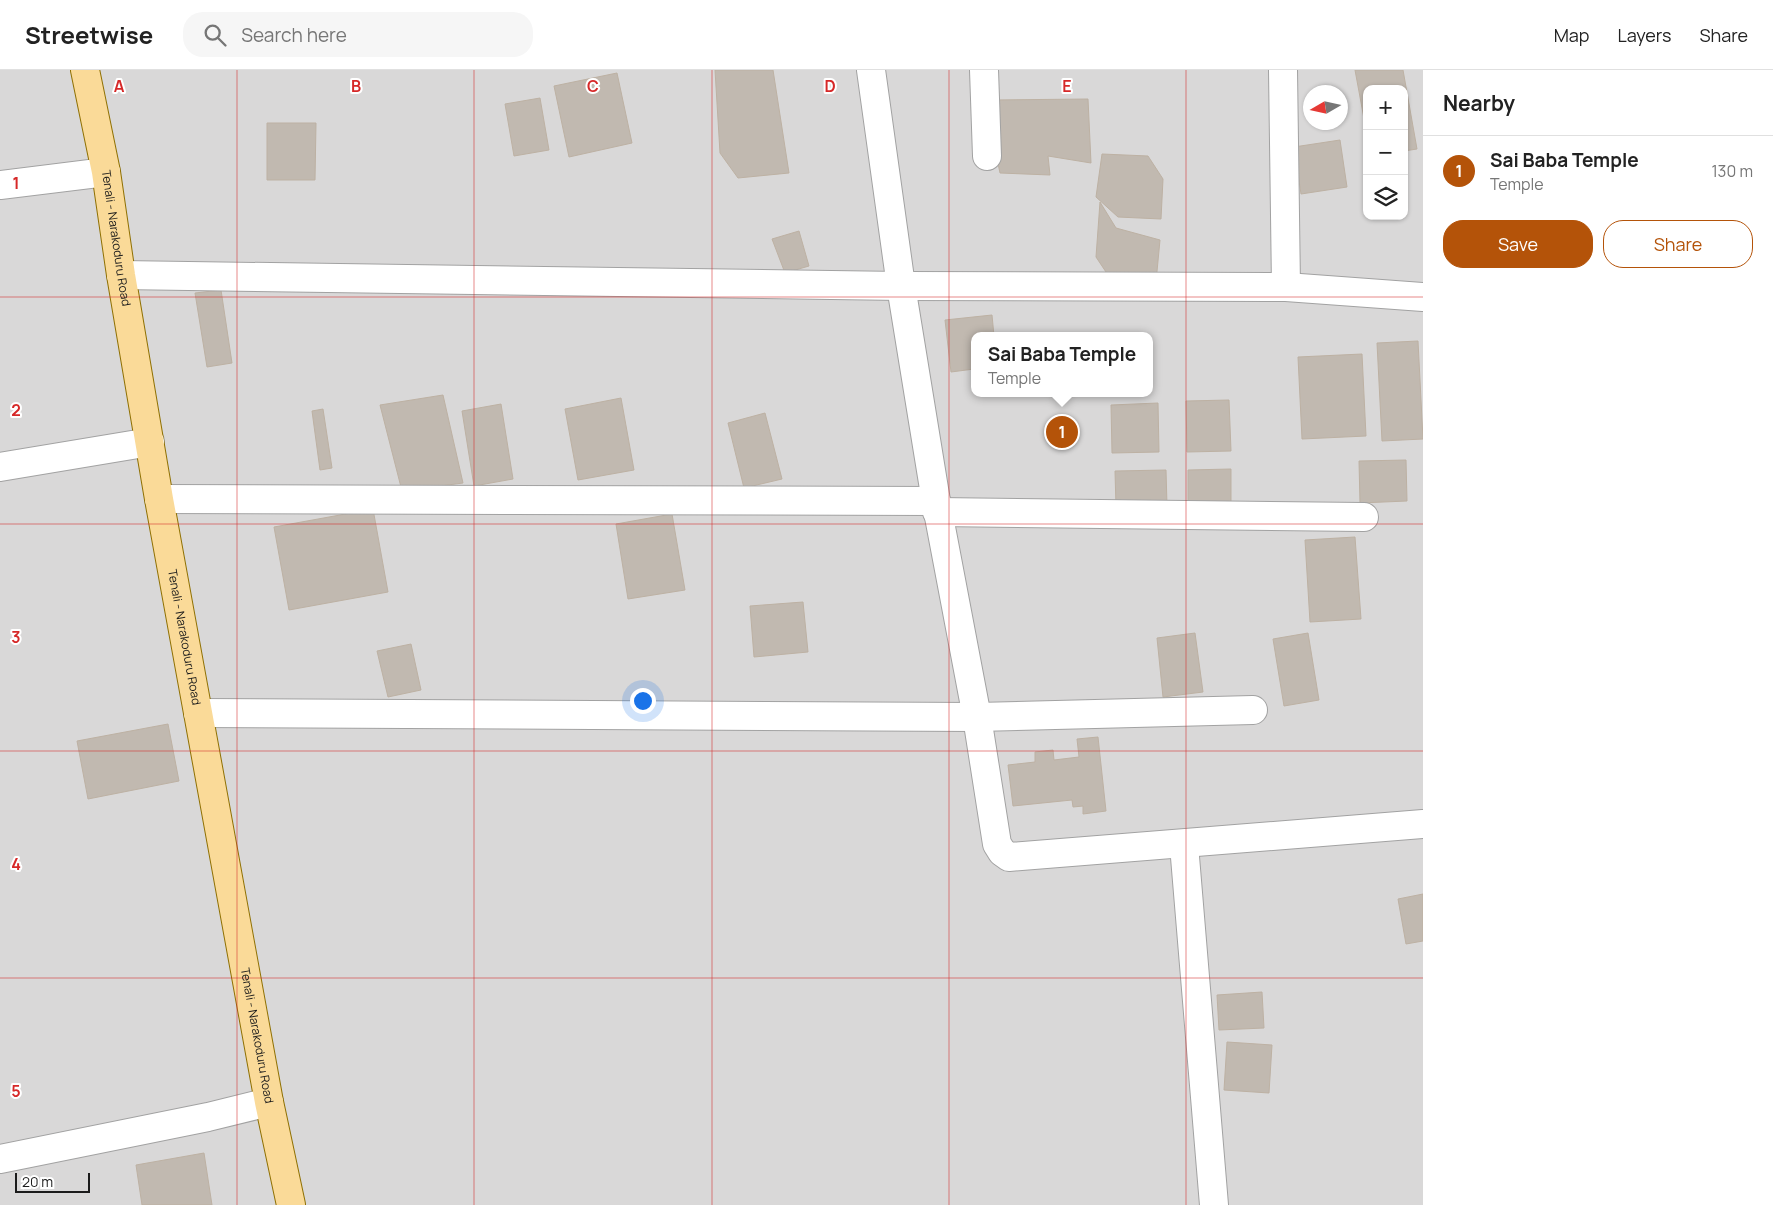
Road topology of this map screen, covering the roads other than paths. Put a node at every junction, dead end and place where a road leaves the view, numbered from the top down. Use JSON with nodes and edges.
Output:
{"nodes":[{"id":1,"x":85,"y":70,"type":"edge"},
{"id":2,"x":871,"y":70,"type":"edge"},
{"id":3,"x":984,"y":70,"type":"edge"},
{"id":4,"x":1283,"y":70,"type":"edge"},
{"id":5,"x":987,"y":156,"type":"dead end"},
{"id":6,"x":106,"y":172,"type":"junction"},
{"id":7,"x":0,"y":186,"type":"edge"},
{"id":8,"x":121,"y":275,"type":"junction"},
{"id":9,"x":901,"y":286,"type":"junction"},
{"id":10,"x":1286,"y":288,"type":"junction"},
{"id":11,"x":1423,"y":297,"type":"edge"},
{"id":12,"x":150,"y":442,"type":"junction"},
{"id":13,"x":0,"y":467,"type":"edge"},
{"id":14,"x":160,"y":499,"type":"junction"},
{"id":15,"x":936,"y":507,"type":"junction"},
{"id":16,"x":1364,"y":517,"type":"dead end"},
{"id":17,"x":1254,"y":710,"type":"dead end"},
{"id":18,"x":198,"y":713,"type":"junction"},
{"id":19,"x":977,"y":717,"type":"junction"},
{"id":20,"x":1423,"y":824,"type":"edge"},
{"id":21,"x":1184,"y":845,"type":"junction"},
{"id":22,"x":269,"y":1102,"type":"junction"},
{"id":23,"x":0,"y":1159,"type":"edge"},
{"id":24,"x":291,"y":1205,"type":"edge"},
{"id":25,"x":1214,"y":1205,"type":"edge"}],
"edges":[{"from":1,"to":6,"type":"main road","name":"Tenali - Narakoduru Road"},
{"from":2,"to":9,"type":"street"},
{"from":3,"to":5,"type":"street"},
{"from":4,"to":10,"type":"street"},
{"from":6,"to":7,"type":"street"},
{"from":6,"to":8,"type":"main road","name":"Tenali - Narakoduru Road"},
{"from":8,"to":9,"type":"street"},
{"from":8,"to":12,"type":"main road","name":"Tenali - Narakoduru Road"},
{"from":9,"to":10,"type":"street"},
{"from":9,"to":15,"type":"street"},
{"from":10,"to":11,"type":"street"},
{"from":12,"to":13,"type":"street"},
{"from":12,"to":14,"type":"main road","name":"Tenali - Narakoduru Road"},
{"from":14,"to":15,"type":"street"},
{"from":14,"to":18,"type":"main road","name":"Tenali - Narakoduru Road"},
{"from":15,"to":16,"type":"street"},
{"from":15,"to":19,"type":"street"},
{"from":17,"to":19,"type":"street"},
{"from":18,"to":19,"type":"street"},
{"from":18,"to":22,"type":"main road","name":"Tenali - Narakoduru Road"},
{"from":19,"to":21,"type":"street"},
{"from":20,"to":21,"type":"street"},
{"from":21,"to":25,"type":"street"},
{"from":22,"to":23,"type":"street"},
{"from":22,"to":24,"type":"main road","name":"Tenali - Narakoduru Road"}]}
